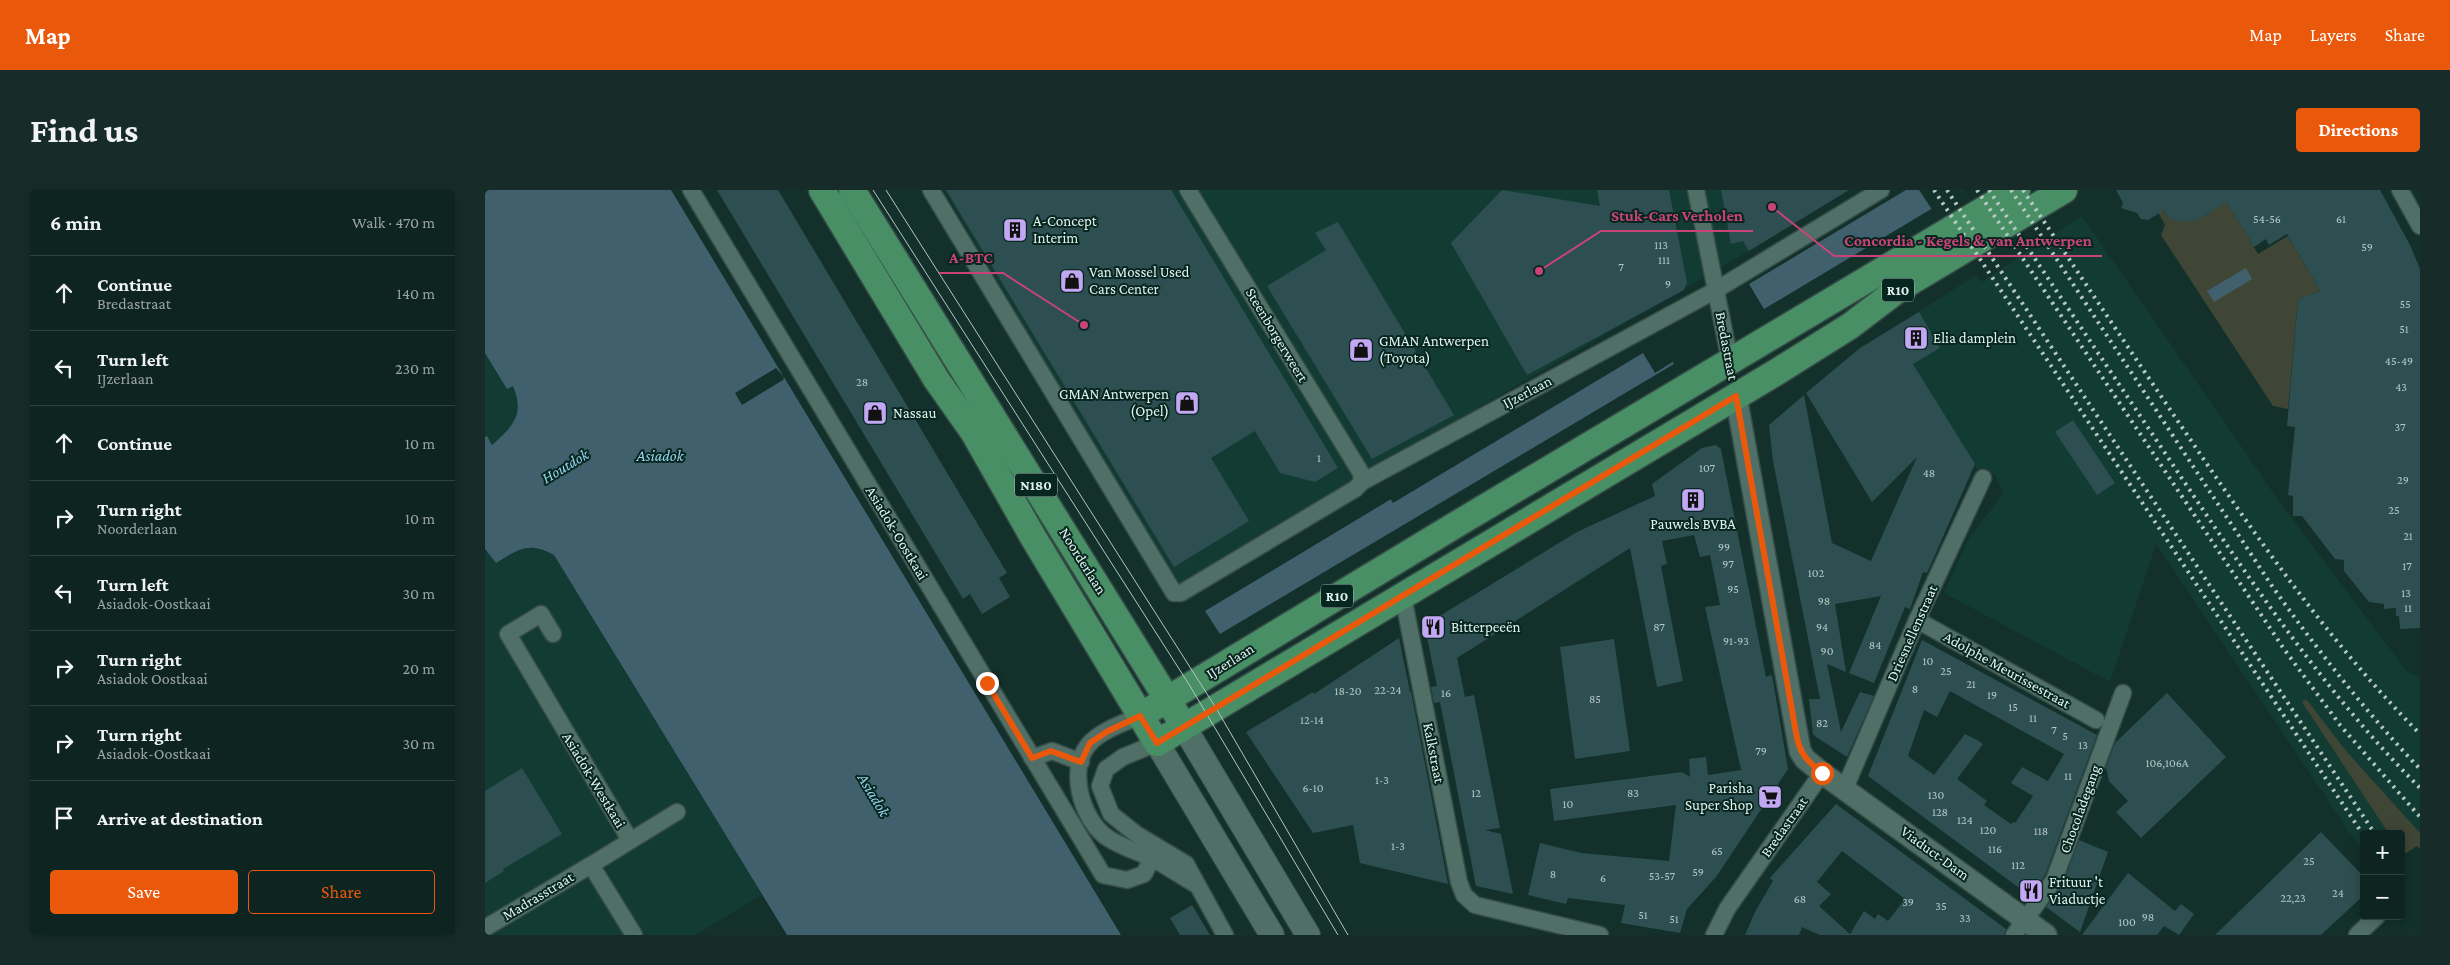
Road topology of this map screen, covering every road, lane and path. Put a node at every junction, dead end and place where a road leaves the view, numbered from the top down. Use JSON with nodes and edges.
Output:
{"nodes":[{"id":1,"x":691,"y":190,"type":"edge"},
{"id":2,"x":822,"y":190,"type":"edge"},
{"id":3,"x":852,"y":190,"type":"edge"},
{"id":4,"x":931,"y":190,"type":"edge"},
{"id":5,"x":1188,"y":190,"type":"edge"},
{"id":6,"x":1696,"y":190,"type":"edge"},
{"id":7,"x":1881,"y":190,"type":"edge"},
{"id":8,"x":2017,"y":190,"type":"edge"},
{"id":9,"x":2064,"y":190,"type":"edge"},
{"id":10,"x":2400,"y":190,"type":"edge"},
{"id":11,"x":2420,"y":226,"type":"edge"},
{"id":12,"x":1716,"y":290,"type":"junction"},
{"id":13,"x":1729,"y":361,"type":"junction"},
{"id":14,"x":1736,"y":396,"type":"junction"},
{"id":15,"x":1983,"y":478,"type":"dead end"},
{"id":16,"x":1361,"y":482,"type":"junction"},
{"id":17,"x":1405,"y":606,"type":"junction"},
{"id":18,"x":1917,"y":620,"type":"junction"},
{"id":19,"x":553,"y":634,"type":"dead end"},
{"id":20,"x":2123,"y":693,"type":"dead end"},
{"id":21,"x":1168,"y":699,"type":"junction"},
{"id":22,"x":1140,"y":716,"type":"junction"},
{"id":23,"x":2096,"y":720,"type":"dead end"},
{"id":24,"x":1184,"y":727,"type":"junction"},
{"id":25,"x":1157,"y":743,"type":"junction"},
{"id":26,"x":1032,"y":758,"type":"junction"},
{"id":27,"x":1081,"y":762,"type":"junction"},
{"id":28,"x":1822,"y":773,"type":"junction"},
{"id":29,"x":1845,"y":788,"type":"junction"},
{"id":30,"x":677,"y":812,"type":"dead end"},
{"id":31,"x":630,"y":840,"type":"junction"},
{"id":32,"x":1153,"y":852,"type":"junction"},
{"id":33,"x":591,"y":865,"type":"junction"},
{"id":34,"x":2373,"y":920,"type":"edge"},
{"id":35,"x":2020,"y":927,"type":"edge"},
{"id":36,"x":485,"y":928,"type":"edge"},
{"id":37,"x":634,"y":935,"type":"edge"},
{"id":38,"x":1225,"y":935,"type":"edge"},
{"id":39,"x":1272,"y":935,"type":"edge"},
{"id":40,"x":1308,"y":935,"type":"edge"},
{"id":41,"x":1599,"y":935,"type":"edge"},
{"id":42,"x":1714,"y":935,"type":"edge"},
{"id":43,"x":2046,"y":935,"type":"edge"},
{"id":44,"x":2357,"y":935,"type":"edge"}],
"edges":[{"from":1,"to":26,"type":"street","name":"Asiadok-Oostkaai"},
{"from":2,"to":22,"type":"main road","name":"Noorderlaan","number":"N180"},
{"from":3,"to":21,"type":"main road","name":"Noorderlaan","number":"N180"},
{"from":4,"to":16,"type":"street","name":"IJzerlaan"},
{"from":5,"to":16,"type":"street","name":"Steenborgerweert"},
{"from":6,"to":12,"type":"street","name":"Bredastraat"},
{"from":7,"to":12,"type":"street","name":"IJzerlaan"},
{"from":8,"to":13,"type":"main road","number":"R10"},
{"from":9,"to":14,"type":"main road","number":"R10"},
{"from":10,"to":11,"type":"street"},
{"from":12,"to":13,"type":"street","name":"Bredastraat"},
{"from":12,"to":16,"type":"street","name":"IJzerlaan"},
{"from":13,"to":14,"type":"main road","name":"Bredastraat"},
{"from":13,"to":21,"type":"main road","name":"IJzerlaan","number":"R10"},
{"from":14,"to":17,"type":"main road","number":"R10"},
{"from":14,"to":28,"type":"street","name":"Bredastraat"},
{"from":15,"to":18,"type":"street","name":"Driesnellenstraat"},
{"from":17,"to":24,"type":"main road","number":"R10"},
{"from":17,"to":41,"type":"street","name":"Kalkstraat"},
{"from":18,"to":23,"type":"street","name":"Adolphe Meurissestraat"},
{"from":18,"to":29,"type":"street","name":"Driesnellenstraat"},
{"from":19,"to":31,"type":"street","name":"Asiadok-Westkaai"},
{"from":20,"to":35,"type":"street","name":"Chocoladegang"},
{"from":21,"to":22,"type":"main road","number":"R10"},
{"from":21,"to":24,"type":"main road","name":"Noorderlaan"},
{"from":22,"to":25,"type":"main road","name":"Noorderlaan"},
{"from":22,"to":27,"type":"street"},
{"from":24,"to":25,"type":"main road","number":"R10"},
{"from":24,"to":40,"type":"main road","name":"Noorderlaan"},
{"from":25,"to":32,"type":"street"},
{"from":25,"to":39,"type":"main road","name":"Noorderlaan"},
{"from":26,"to":27,"type":"street"},
{"from":26,"to":32,"type":"street","name":"Asiadok-Oostkaai"},
{"from":27,"to":32,"type":"street"},
{"from":28,"to":29,"type":"street","name":"Viaduct-Dam"},
{"from":28,"to":42,"type":"street","name":"Bredastraat"},
{"from":29,"to":35,"type":"street","name":"Viaduct-Dam"},
{"from":30,"to":31,"type":"street"},
{"from":31,"to":33,"type":"street","name":"Asiadok-Westkaai"},
{"from":32,"to":38,"type":"street"},
{"from":33,"to":36,"type":"street","name":"Madrasstraat"},
{"from":33,"to":37,"type":"street"},
{"from":34,"to":44,"type":"street"},
{"from":35,"to":43,"type":"street","name":"Viaduct-Dam"}]}
